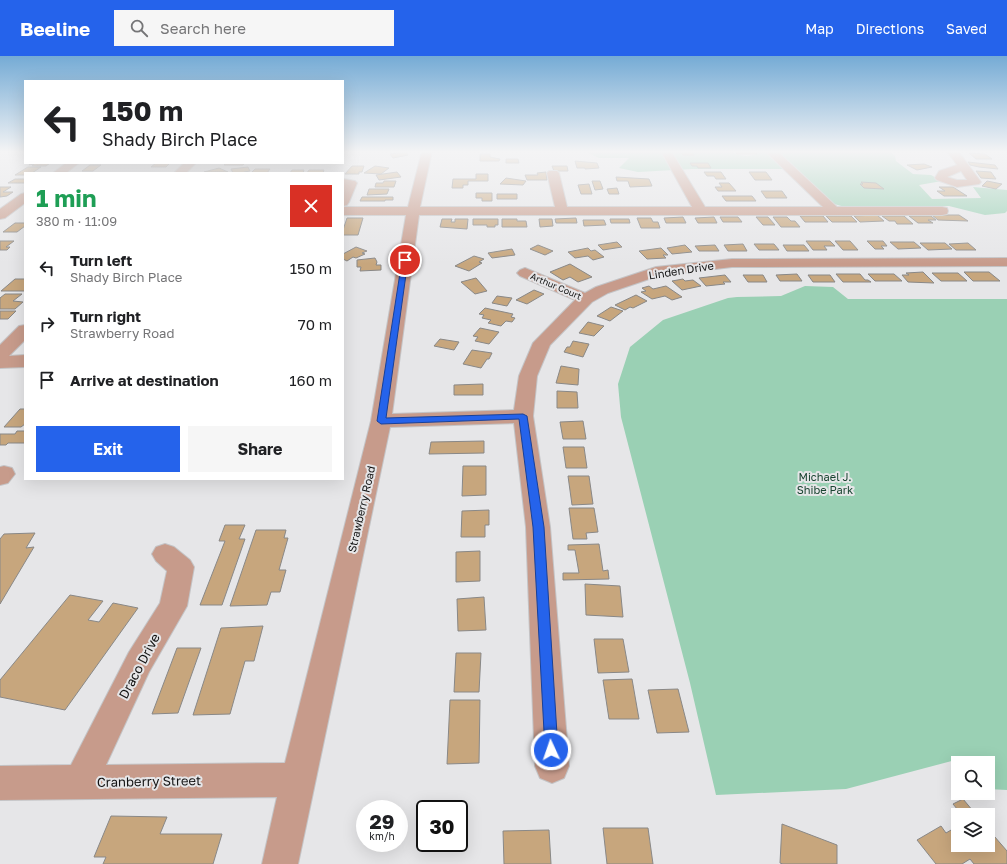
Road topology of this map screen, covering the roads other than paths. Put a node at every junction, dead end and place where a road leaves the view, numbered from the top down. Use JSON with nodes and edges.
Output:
{"nodes":[{"id":1,"x":349,"y":189,"type":"edge"},
{"id":2,"x":418,"y":189,"type":"edge"},
{"id":3,"x":557,"y":189,"type":"edge"},
{"id":4,"x":688,"y":189,"type":"edge"},
{"id":5,"x":811,"y":189,"type":"edge"},
{"id":6,"x":24,"y":198,"type":"edge"},
{"id":7,"x":344,"y":200,"type":"edge"},
{"id":8,"x":413,"y":210,"type":"junction"},
{"id":9,"x":834,"y":210,"type":"junction"},
{"id":10,"x":942,"y":210,"type":"dead end"},
{"id":11,"x":344,"y":211,"type":"edge"},
{"id":12,"x":562,"y":211,"type":"junction"},
{"id":13,"x":701,"y":211,"type":"junction"},
{"id":14,"x":24,"y":213,"type":"edge"},
{"id":15,"x":1,"y":214,"type":"edge"},
{"id":16,"x":1007,"y":262,"type":"edge"},
{"id":17,"x":525,"y":273,"type":"dead end"},
{"id":18,"x":586,"y":299,"type":"junction"},
{"id":19,"x":24,"y":331,"type":"edge"},
{"id":20,"x":0,"y":355,"type":"edge"},
{"id":21,"x":24,"y":361,"type":"edge"},
{"id":22,"x":0,"y":362,"type":"edge"},
{"id":23,"x":523,"y":416,"type":"junction"},
{"id":24,"x":381,"y":421,"type":"junction"},
{"id":25,"x":165,"y":554,"type":"dead end"},
{"id":26,"x":552,"y":766,"type":"dead end"},
{"id":27,"x":298,"y":780,"type":"junction"},
{"id":28,"x":81,"y":782,"type":"junction"},
{"id":29,"x":0,"y":783,"type":"edge"},
{"id":30,"x":280,"y":864,"type":"edge"}],
"edges":[{"from":1,"to":7,"type":"street"},
{"from":2,"to":8,"type":"street","name":"Strawberry Road"},
{"from":3,"to":12,"type":"street"},
{"from":4,"to":13,"type":"street"},
{"from":5,"to":9,"type":"street"},
{"from":6,"to":15,"type":"street"},
{"from":8,"to":11,"type":"street"},
{"from":8,"to":12,"type":"street"},
{"from":8,"to":24,"type":"street","name":"Strawberry Road"},
{"from":9,"to":10,"type":"street"},
{"from":9,"to":13,"type":"street"},
{"from":12,"to":13,"type":"street"},
{"from":14,"to":15,"type":"street"},
{"from":16,"to":18,"type":"street","name":"Linden Drive"},
{"from":17,"to":18,"type":"street","name":"Arthur Court"},
{"from":18,"to":23,"type":"street","name":"Linden Drive"},
{"from":19,"to":20,"type":"street"},
{"from":21,"to":22,"type":"street"},
{"from":23,"to":24,"type":"street"},
{"from":23,"to":26,"type":"street","name":"Linden Drive"},
{"from":24,"to":27,"type":"street","name":"Strawberry Road"},
{"from":25,"to":28,"type":"street","name":"Draco Drive"},
{"from":27,"to":28,"type":"street","name":"Cranberry Street"},
{"from":27,"to":30,"type":"street","name":"Strawberry Road"},
{"from":28,"to":29,"type":"street","name":"Cranberry Street"}]}
